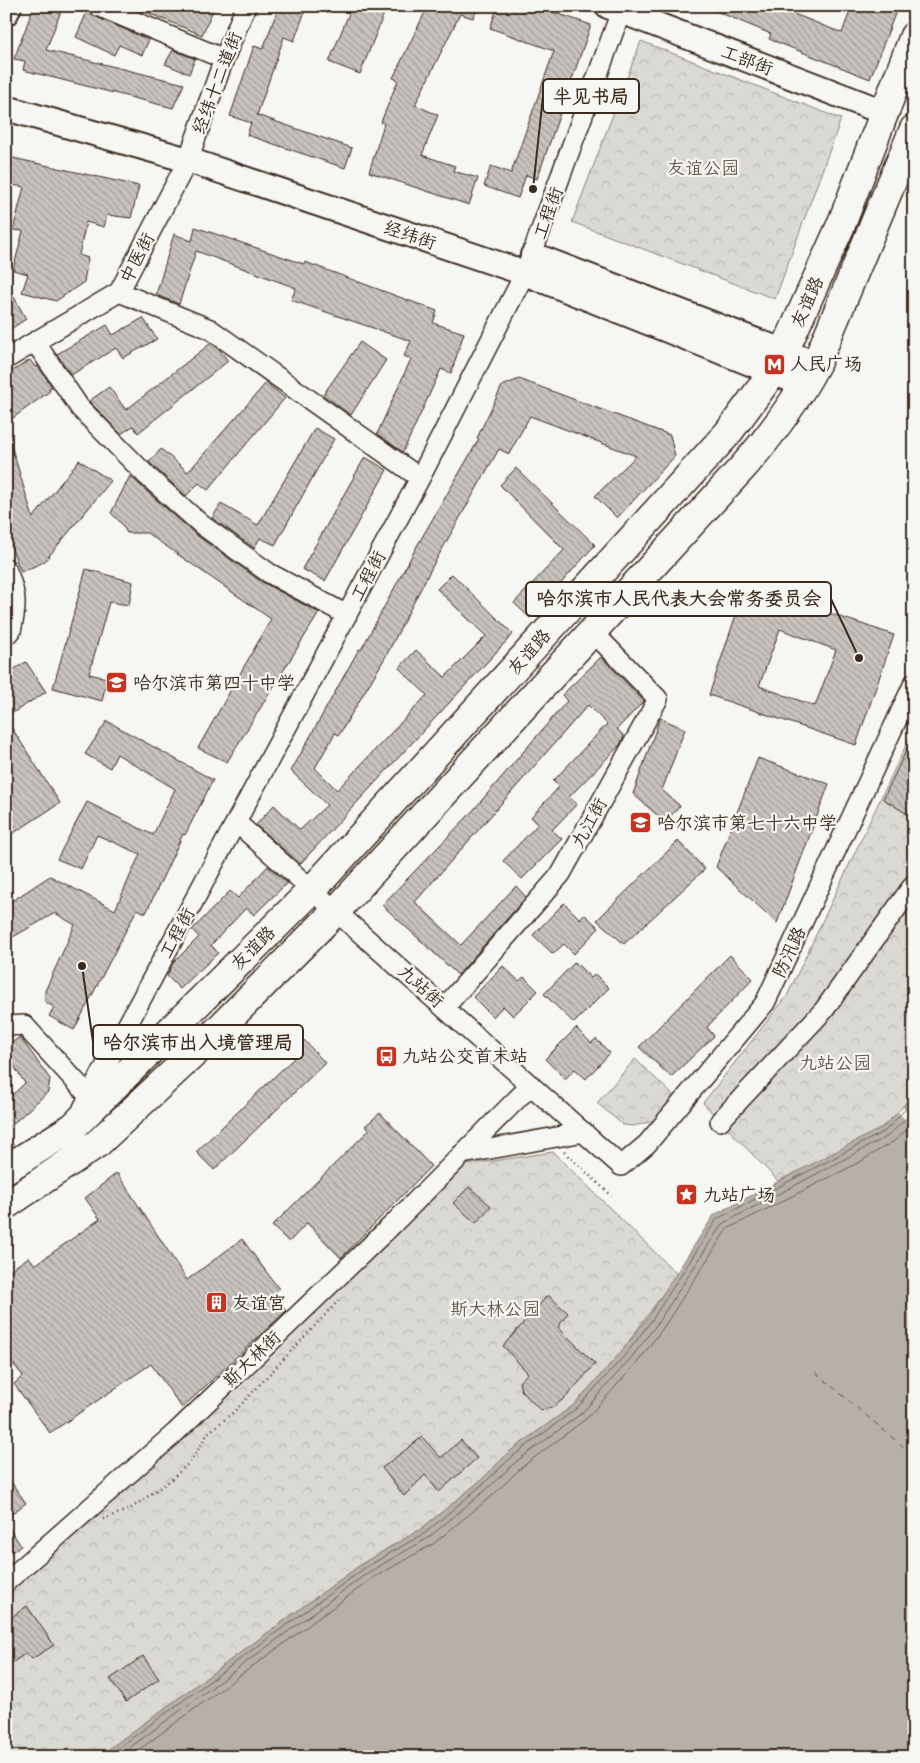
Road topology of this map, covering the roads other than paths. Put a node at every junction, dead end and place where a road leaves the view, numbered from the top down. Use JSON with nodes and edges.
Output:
{"nodes":[{"id":1,"x":9,"y":6,"type":"edge"},
{"id":2,"x":98,"y":6,"type":"edge"},
{"id":3,"x":246,"y":6,"type":"edge"},
{"id":4,"x":617,"y":8,"type":"edge"},
{"id":5,"x":6,"y":13,"type":"edge"},
{"id":6,"x":914,"y":36,"type":"edge"},
{"id":7,"x":224,"y":59,"type":"junction"},
{"id":8,"x":6,"y":108,"type":"edge"},
{"id":9,"x":886,"y":113,"type":"junction"},
{"id":10,"x":914,"y":129,"type":"edge"},
{"id":11,"x":188,"y":160,"type":"junction"},
{"id":12,"x":529,"y":264,"type":"junction"},
{"id":13,"x":120,"y":292,"type":"junction"},
{"id":14,"x":35,"y":342,"type":"junction"},
{"id":15,"x":6,"y":359,"type":"edge"},
{"id":16,"x":779,"y":362,"type":"junction"},
{"id":17,"x":811,"y":374,"type":"junction"},
{"id":18,"x":420,"y":478,"type":"junction"},
{"id":19,"x":6,"y":568,"type":"edge"},
{"id":20,"x":347,"y":615,"type":"junction"},
{"id":21,"x":9,"y":632,"type":"edge"},
{"id":22,"x":593,"y":632,"type":"junction"},
{"id":23,"x":914,"y":683,"type":"edge"},
{"id":24,"x":236,"y":822,"type":"junction"},
{"id":25,"x":914,"y":884,"type":"edge"},
{"id":26,"x":313,"y":889,"type":"junction"},
{"id":27,"x":337,"y":910,"type":"junction"},
{"id":28,"x":445,"y":1007,"type":"junction"},
{"id":29,"x":6,"y":1026,"type":"edge"},
{"id":30,"x":531,"y":1085,"type":"junction"},
{"id":31,"x":89,"y":1096,"type":"junction"},
{"id":32,"x":720,"y":1120,"type":"dead end"},
{"id":33,"x":73,"y":1127,"type":"junction"},
{"id":34,"x":584,"y":1132,"type":"junction"},
{"id":35,"x":605,"y":1151,"type":"joint"},
{"id":36,"x":462,"y":1154,"type":"junction"},
{"id":37,"x":6,"y":1169,"type":"edge"},
{"id":38,"x":6,"y":1205,"type":"edge"},
{"id":39,"x":6,"y":1582,"type":"edge"}],
"edges":[{"from":1,"to":5,"type":"main road"},
{"from":2,"to":7,"type":"street"},
{"from":3,"to":7,"type":"street","name":"经纬十二道街"},
{"from":4,"to":9,"type":"main road","name":"工部街"},
{"from":4,"to":12,"type":"street","name":"工程街"},
{"from":6,"to":9,"type":"highway","name":"友谊路"},
{"from":7,"to":11,"type":"street","name":"经纬十二道街"},
{"from":8,"to":11,"type":"main road","name":"经纬街"},
{"from":9,"to":16,"type":"highway","name":"友谊路"},
{"from":10,"to":17,"type":"highway","name":"友谊路"},
{"from":11,"to":12,"type":"main road","name":"经纬街"},
{"from":11,"to":13,"type":"street","name":"中医街"},
{"from":12,"to":16,"type":"main road","name":"经纬街"},
{"from":12,"to":18,"type":"street","name":"工程街"},
{"from":13,"to":14,"type":"street","name":"中医街"},
{"from":13,"to":18,"type":"street"},
{"from":14,"to":15,"type":"street","name":"中医街"},
{"from":14,"to":20,"type":"street"},
{"from":16,"to":17,"type":"main road","name":"经纬街"},
{"from":16,"to":26,"type":"highway","name":"友谊路"},
{"from":17,"to":22,"type":"highway","name":"友谊路"},
{"from":18,"to":20,"type":"street","name":"工程街"},
{"from":19,"to":21,"type":"street"},
{"from":20,"to":24,"type":"street","name":"工程街"},
{"from":22,"to":27,"type":"highway","name":"友谊路"},
{"from":22,"to":28,"type":"street","name":"九江街"},
{"from":23,"to":35,"type":"street","name":"防汛路"},
{"from":24,"to":26,"type":"street","name":"九站街"},
{"from":24,"to":31,"type":"street","name":"工程街"},
{"from":25,"to":32,"type":"street"},
{"from":26,"to":27,"type":"street","name":"九站街"},
{"from":26,"to":33,"type":"highway","name":"友谊路"},
{"from":27,"to":28,"type":"street","name":"九站街"},
{"from":27,"to":38,"type":"highway","name":"友谊路"},
{"from":28,"to":30,"type":"street","name":"九站街"},
{"from":29,"to":31,"type":"street"},
{"from":30,"to":34,"type":"street","name":"九站街"},
{"from":30,"to":36,"type":"street","name":"斯大林街"},
{"from":31,"to":33,"type":"street","name":"工程街"},
{"from":33,"to":37,"type":"highway","name":"友谊路"},
{"from":34,"to":35,"type":"street","name":"九站街"},
{"from":34,"to":36,"type":"street"},
{"from":36,"to":39,"type":"street","name":"斯大林街"}]}
